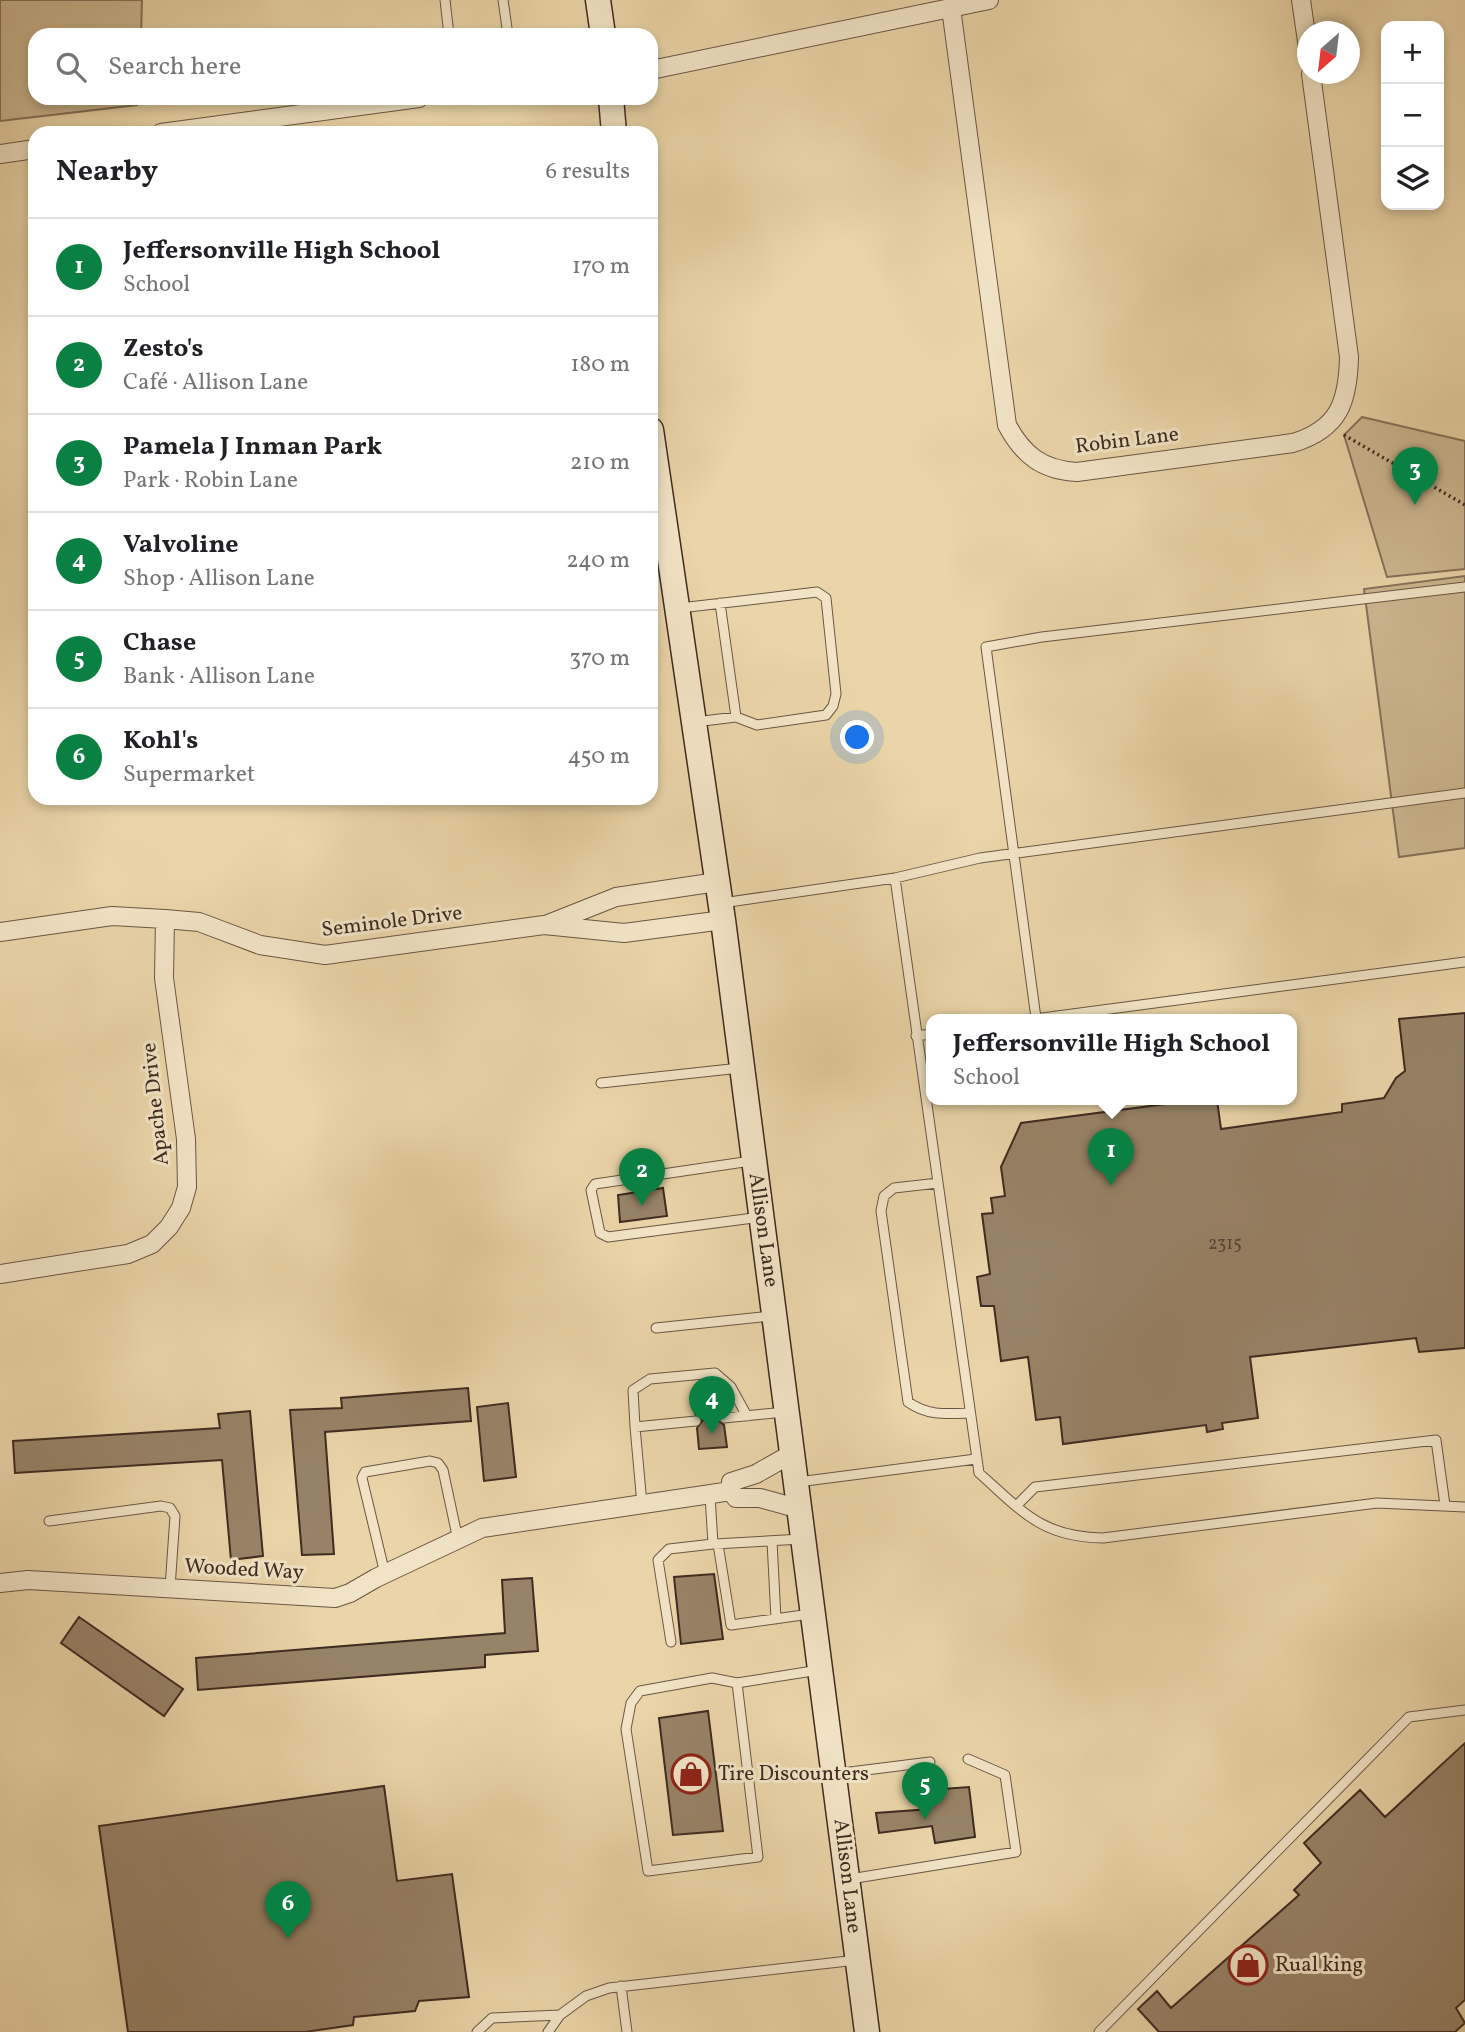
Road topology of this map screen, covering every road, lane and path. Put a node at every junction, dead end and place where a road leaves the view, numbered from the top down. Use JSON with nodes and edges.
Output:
{"nodes":[{"id":1,"x":445,"y":0,"type":"edge"},
{"id":2,"x":503,"y":0,"type":"edge"},
{"id":3,"x":598,"y":0,"type":"edge"},
{"id":4,"x":989,"y":0,"type":"edge"},
{"id":5,"x":1301,"y":0,"type":"edge"},
{"id":6,"x":951,"y":8,"type":"junction"},
{"id":7,"x":1304,"y":21,"type":"edge"},
{"id":8,"x":448,"y":28,"type":"edge"},
{"id":9,"x":507,"y":28,"type":"edge"},
{"id":10,"x":602,"y":28,"type":"edge"},
{"id":11,"x":658,"y":69,"type":"edge"},
{"id":12,"x":1312,"y":84,"type":"edge"},
{"id":13,"x":336,"y":105,"type":"edge"},
{"id":14,"x":612,"y":105,"type":"edge"},
{"id":15,"x":205,"y":126,"type":"edge"},
{"id":16,"x":613,"y":126,"type":"edge"},
{"id":17,"x":28,"y":150,"type":"edge"},
{"id":18,"x":0,"y":154,"type":"edge"},
{"id":19,"x":1344,"y":435,"type":"dead end"},
{"id":20,"x":658,"y":500,"type":"edge"},
{"id":21,"x":1465,"y":505,"type":"edge"},
{"id":22,"x":1465,"y":587,"type":"edge"},
{"id":23,"x":720,"y":603,"type":"junction"},
{"id":24,"x":679,"y":608,"type":"junction"},
{"id":25,"x":736,"y":716,"type":"junction"},
{"id":26,"x":695,"y":722,"type":"junction"},
{"id":27,"x":1465,"y":793,"type":"edge"},
{"id":28,"x":1013,"y":854,"type":"junction"},
{"id":29,"x":895,"y":878,"type":"junction"},
{"id":30,"x":720,"y":902,"type":"junction"},
{"id":31,"x":165,"y":919,"type":"junction"},
{"id":32,"x":544,"y":925,"type":"junction"},
{"id":33,"x":0,"y":932,"type":"edge"},
{"id":34,"x":1465,"y":962,"type":"edge"},
{"id":35,"x":1031,"y":1014,"type":"edge"},
{"id":36,"x":1070,"y":1014,"type":"edge"},
{"id":37,"x":926,"y":1035,"type":"edge"},
{"id":38,"x":916,"y":1036,"type":"junction"},
{"id":39,"x":741,"y":1068,"type":"junction"},
{"id":40,"x":601,"y":1083,"type":"dead end"},
{"id":41,"x":926,"y":1103,"type":"edge"},
{"id":42,"x":926,"y":1105,"type":"edge"},
{"id":43,"x":753,"y":1161,"type":"junction"},
{"id":44,"x":938,"y":1183,"type":"junction"},
{"id":45,"x":761,"y":1217,"type":"junction"},
{"id":46,"x":0,"y":1274,"type":"edge"},
{"id":47,"x":774,"y":1316,"type":"junction"},
{"id":48,"x":656,"y":1328,"type":"dead end"},
{"id":49,"x":787,"y":1412,"type":"junction"},
{"id":50,"x":970,"y":1413,"type":"junction"},
{"id":51,"x":747,"y":1416,"type":"junction"},
{"id":52,"x":724,"y":1418,"type":"dead end"},
{"id":53,"x":696,"y":1421,"type":"dead end"},
{"id":54,"x":635,"y":1427,"type":"junction"},
{"id":55,"x":793,"y":1452,"type":"junction"},
{"id":56,"x":976,"y":1459,"type":"junction"},
{"id":57,"x":796,"y":1482,"type":"junction"},
{"id":58,"x":732,"y":1491,"type":"junction"},
{"id":59,"x":710,"y":1494,"type":"junction"},
{"id":60,"x":642,"y":1504,"type":"junction"},
{"id":61,"x":1445,"y":1505,"type":"junction"},
{"id":62,"x":1016,"y":1506,"type":"junction"},
{"id":63,"x":1465,"y":1507,"type":"edge"},
{"id":64,"x":800,"y":1508,"type":"junction"},
{"id":65,"x":49,"y":1521,"type":"dead end"},
{"id":66,"x":465,"y":1538,"type":"junction"},
{"id":67,"x":804,"y":1539,"type":"junction"},
{"id":68,"x":772,"y":1541,"type":"junction"},
{"id":69,"x":716,"y":1544,"type":"junction"},
{"id":70,"x":385,"y":1574,"type":"junction"},
{"id":71,"x":0,"y":1583,"type":"edge"},
{"id":72,"x":170,"y":1588,"type":"junction"},
{"id":73,"x":814,"y":1613,"type":"junction"},
{"id":74,"x":776,"y":1619,"type":"junction"},
{"id":75,"x":671,"y":1642,"type":"dead end"},
{"id":76,"x":821,"y":1670,"type":"junction"},
{"id":77,"x":737,"y":1683,"type":"junction"},
{"id":78,"x":1465,"y":1710,"type":"edge"},
{"id":79,"x":968,"y":1759,"type":"dead end"},
{"id":80,"x":930,"y":1762,"type":"dead end"},
{"id":81,"x":834,"y":1774,"type":"junction"},
{"id":82,"x":848,"y":1879,"type":"junction"},
{"id":83,"x":858,"y":1960,"type":"junction"},
{"id":84,"x":621,"y":1986,"type":"junction"},
{"id":85,"x":561,"y":2015,"type":"junction"},
{"id":86,"x":477,"y":2032,"type":"edge"},
{"id":87,"x":548,"y":2032,"type":"edge"},
{"id":88,"x":627,"y":2032,"type":"edge"},
{"id":89,"x":867,"y":2032,"type":"edge"},
{"id":90,"x":1099,"y":2032,"type":"edge"}],
"edges":[{"from":1,"to":8,"type":"lane"},
{"from":2,"to":9,"type":"lane"},
{"from":3,"to":10,"type":"main road"},
{"from":4,"to":6,"type":"street"},
{"from":5,"to":7,"type":"street"},
{"from":6,"to":11,"type":"street"},
{"from":6,"to":12,"type":"street","name":"Robin Lane"},
{"from":13,"to":15,"type":"street"},
{"from":14,"to":16,"type":"main road"},
{"from":17,"to":18,"type":"street"},
{"from":19,"to":21,"type":"path"},
{"from":20,"to":24,"type":"main road","name":"Allison Lane"},
{"from":22,"to":28,"type":"lane"},
{"from":23,"to":24,"type":"lane"},
{"from":23,"to":25,"type":"lane"},
{"from":23,"to":25,"type":"lane"},
{"from":24,"to":26,"type":"main road","name":"Allison Lane"},
{"from":25,"to":26,"type":"lane"},
{"from":26,"to":30,"type":"main road","name":"Allison Lane"},
{"from":27,"to":28,"type":"lane"},
{"from":28,"to":29,"type":"lane"},
{"from":28,"to":35,"type":"lane"},
{"from":29,"to":30,"type":"lane"},
{"from":29,"to":38,"type":"lane"},
{"from":30,"to":32,"type":"street","name":"Seminole Drive"},
{"from":30,"to":32,"type":"street","name":"Seminole Drive"},
{"from":30,"to":39,"type":"main road","name":"Allison Lane"},
{"from":31,"to":32,"type":"street","name":"Seminole Drive"},
{"from":31,"to":33,"type":"street","name":"Seminole Drive"},
{"from":31,"to":46,"type":"street","name":"Apache Drive"},
{"from":34,"to":36,"type":"lane"},
{"from":37,"to":38,"type":"lane"},
{"from":38,"to":41,"type":"lane"},
{"from":39,"to":40,"type":"lane"},
{"from":39,"to":43,"type":"main road","name":"Allison Lane"},
{"from":42,"to":44,"type":"lane"},
{"from":43,"to":45,"type":"main road","name":"Allison Lane"},
{"from":43,"to":45,"type":"lane"},
{"from":44,"to":50,"type":"lane"},
{"from":44,"to":50,"type":"lane"},
{"from":45,"to":47,"type":"main road","name":"Allison Lane"},
{"from":47,"to":48,"type":"lane"},
{"from":47,"to":49,"type":"main road","name":"Allison Lane"},
{"from":49,"to":51,"type":"lane"},
{"from":49,"to":55,"type":"main road","name":"Allison Lane"},
{"from":50,"to":56,"type":"lane"},
{"from":51,"to":52,"type":"lane"},
{"from":51,"to":54,"type":"lane"},
{"from":53,"to":54,"type":"lane"},
{"from":54,"to":60,"type":"lane"},
{"from":55,"to":57,"type":"main road","name":"Allison Lane"},
{"from":55,"to":58,"type":"street"},
{"from":56,"to":57,"type":"lane"},
{"from":56,"to":62,"type":"lane"},
{"from":57,"to":64,"type":"main road","name":"Allison Lane"},
{"from":58,"to":59,"type":"street","name":"Wooded Way"},
{"from":58,"to":64,"type":"street"},
{"from":59,"to":60,"type":"street","name":"Wooded Way"},
{"from":59,"to":69,"type":"lane"},
{"from":60,"to":66,"type":"street","name":"Wooded Way"},
{"from":61,"to":62,"type":"lane"},
{"from":61,"to":62,"type":"lane"},
{"from":61,"to":63,"type":"lane"},
{"from":64,"to":67,"type":"main road","name":"Allison Lane"},
{"from":65,"to":72,"type":"lane"},
{"from":66,"to":70,"type":"street","name":"Wooded Way"},
{"from":66,"to":70,"type":"lane"},
{"from":67,"to":68,"type":"lane"},
{"from":67,"to":73,"type":"main road","name":"Allison Lane"},
{"from":68,"to":69,"type":"lane"},
{"from":68,"to":74,"type":"lane"},
{"from":69,"to":74,"type":"lane"},
{"from":69,"to":75,"type":"lane"},
{"from":70,"to":72,"type":"street","name":"Wooded Way"},
{"from":71,"to":72,"type":"street","name":"Wooded Way"},
{"from":73,"to":74,"type":"lane"},
{"from":73,"to":76,"type":"main road","name":"Allison Lane"},
{"from":76,"to":77,"type":"lane"},
{"from":76,"to":81,"type":"main road","name":"Allison Lane"},
{"from":77,"to":77,"type":"lane"},
{"from":78,"to":90,"type":"lane"},
{"from":79,"to":82,"type":"lane"},
{"from":80,"to":81,"type":"lane"},
{"from":81,"to":82,"type":"main road","name":"Allison Lane"},
{"from":82,"to":83,"type":"main road","name":"Allison Lane"},
{"from":83,"to":84,"type":"lane"},
{"from":83,"to":89,"type":"main road","name":"Allison Lane"},
{"from":84,"to":85,"type":"lane"},
{"from":84,"to":88,"type":"lane"},
{"from":85,"to":86,"type":"lane"},
{"from":85,"to":87,"type":"lane"}]}
